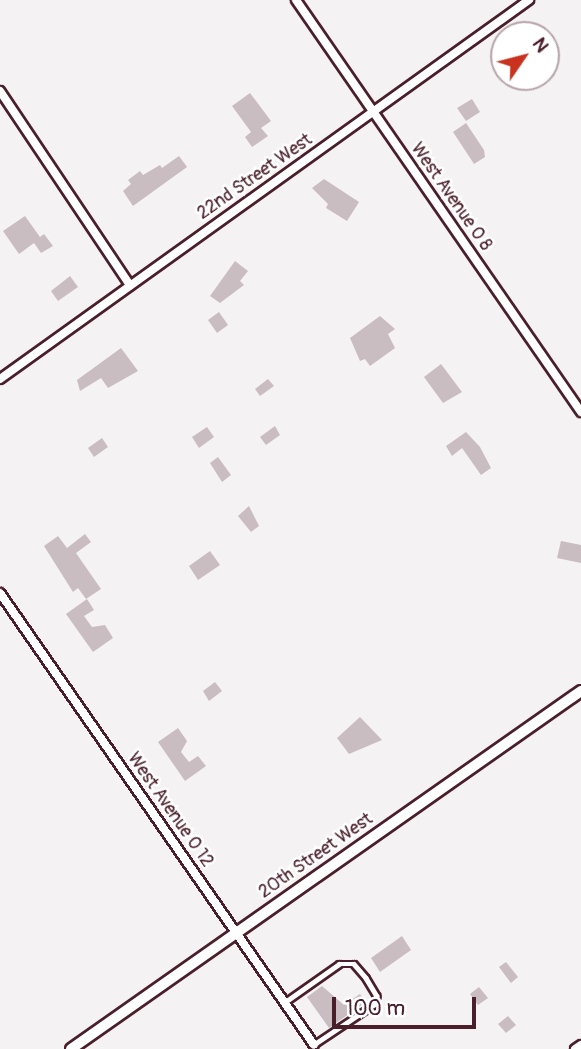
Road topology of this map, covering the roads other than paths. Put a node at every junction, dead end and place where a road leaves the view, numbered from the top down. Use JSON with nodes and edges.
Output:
{"nodes":[{"id":1,"x":296,"y":0,"type":"edge"},
{"id":2,"x":529,"y":0,"type":"edge"},
{"id":3,"x":0,"y":91,"type":"edge"},
{"id":4,"x":373,"y":112,"type":"junction"},
{"id":5,"x":130,"y":285,"type":"junction"},
{"id":6,"x":0,"y":379,"type":"edge"},
{"id":7,"x":581,"y":412,"type":"edge"},
{"id":8,"x":0,"y":593,"type":"edge"},
{"id":9,"x":581,"y":691,"type":"edge"},
{"id":10,"x":237,"y":934,"type":"junction"},
{"id":11,"x":284,"y":1002,"type":"junction"},
{"id":12,"x":314,"y":1045,"type":"joint"},
{"id":13,"x":581,"y":1045,"type":"edge"},
{"id":14,"x":71,"y":1049,"type":"edge"},
{"id":15,"x":575,"y":1049,"type":"edge"}],
"edges":[{"from":1,"to":4,"type":"street","name":"West Avenue O 8"},
{"from":2,"to":4,"type":"street","name":"22nd Street West"},
{"from":3,"to":5,"type":"street"},
{"from":4,"to":5,"type":"street","name":"22nd Street West"},
{"from":4,"to":7,"type":"street","name":"West Avenue O 8"},
{"from":5,"to":6,"type":"street","name":"22nd Street West"},
{"from":8,"to":10,"type":"street","name":"West Avenue O 12"},
{"from":9,"to":10,"type":"main road","name":"20th Street West"},
{"from":10,"to":11,"type":"street","name":"West Avenue O 12"},
{"from":10,"to":14,"type":"main road","name":"20th Street West"},
{"from":11,"to":12,"type":"street","name":"West Avenue O 12"},
{"from":11,"to":12,"type":"lane"},
{"from":13,"to":15,"type":"street"}]}
